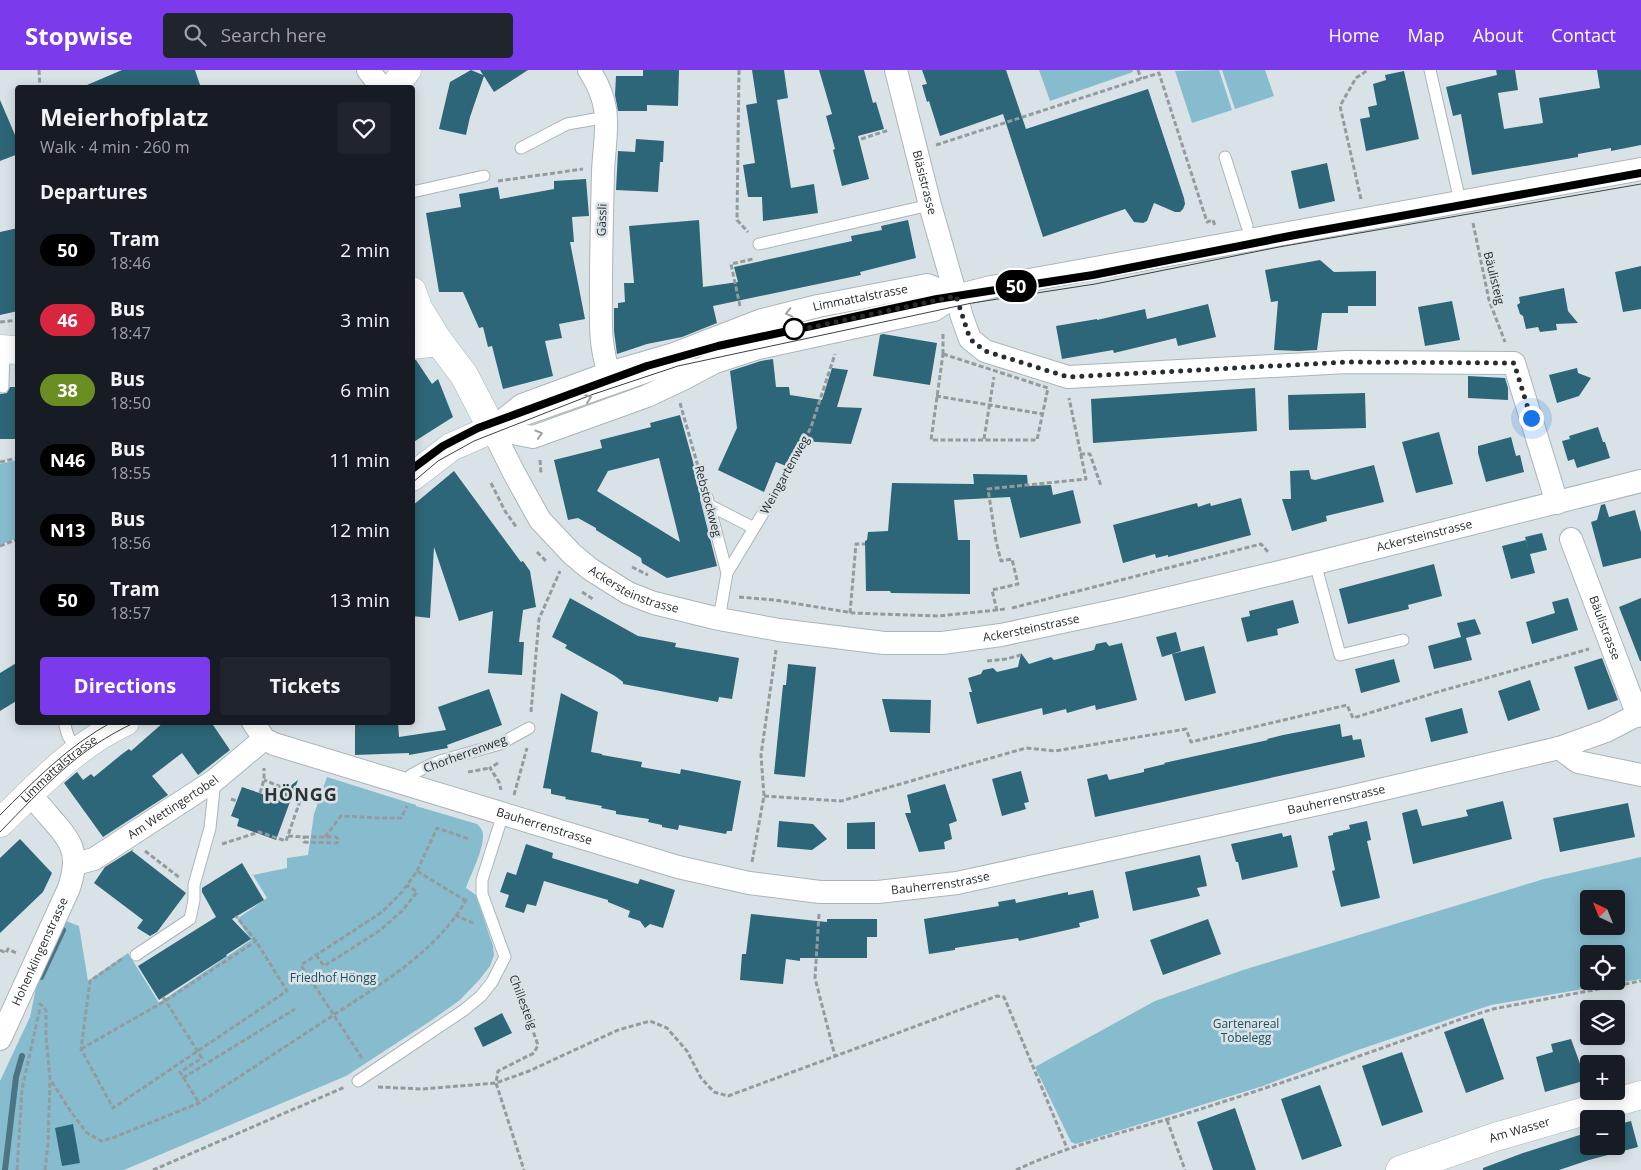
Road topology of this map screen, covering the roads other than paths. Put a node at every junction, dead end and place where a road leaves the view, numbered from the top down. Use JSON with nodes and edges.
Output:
{"nodes":[{"id":1,"x":368,"y":70,"type":"edge"},
{"id":2,"x":407,"y":70,"type":"edge"},
{"id":3,"x":589,"y":70,"type":"edge"},
{"id":4,"x":896,"y":70,"type":"edge"},
{"id":5,"x":1430,"y":70,"type":"edge"},
{"id":6,"x":380,"y":85,"type":"edge"},
{"id":7,"x":395,"y":85,"type":"edge"},
{"id":8,"x":607,"y":117,"type":"junction"},
{"id":9,"x":521,"y":148,"type":"dead end"},
{"id":10,"x":1226,"y":157,"type":"dead end"},
{"id":11,"x":1641,"y":169,"type":"edge"},
{"id":12,"x":484,"y":176,"type":"road end"},
{"id":13,"x":415,"y":191,"type":"edge"},
{"id":14,"x":1460,"y":201,"type":"junction"},
{"id":15,"x":930,"y":206,"type":"junction"},
{"id":16,"x":1247,"y":226,"type":"dead end"},
{"id":17,"x":759,"y":244,"type":"road end"},
{"id":18,"x":956,"y":296,"type":"junction"},
{"id":19,"x":415,"y":300,"type":"edge"},
{"id":20,"x":712,"y":338,"type":"junction"},
{"id":21,"x":426,"y":343,"type":"edge"},
{"id":22,"x":7,"y":349,"type":"edge"},
{"id":23,"x":715,"y":362,"type":"junction"},
{"id":24,"x":609,"y":373,"type":"junction"},
{"id":25,"x":3,"y":387,"type":"dead end"},
{"id":26,"x":492,"y":429,"type":"junction"},
{"id":27,"x":415,"y":475,"type":"edge"},
{"id":28,"x":1641,"y":481,"type":"edge"},
{"id":29,"x":1557,"y":503,"type":"junction"},
{"id":30,"x":768,"y":505,"type":"road end"},
{"id":31,"x":754,"y":528,"type":"junction"},
{"id":32,"x":1571,"y":539,"type":"dead end"},
{"id":33,"x":1315,"y":563,"type":"junction"},
{"id":34,"x":727,"y":573,"type":"junction"},
{"id":35,"x":719,"y":619,"type":"junction"},
{"id":36,"x":1403,"y":640,"type":"dead end"},
{"id":37,"x":1639,"y":715,"type":"edge"},
{"id":38,"x":65,"y":725,"type":"edge"},
{"id":39,"x":119,"y":725,"type":"edge"},
{"id":40,"x":529,"y":728,"type":"road end"},
{"id":41,"x":258,"y":731,"type":"edge"},
{"id":42,"x":1559,"y":748,"type":"junction"},
{"id":43,"x":77,"y":750,"type":"junction"},
{"id":44,"x":1641,"y":775,"type":"edge"},
{"id":45,"x":215,"y":780,"type":"junction"},
{"id":46,"x":29,"y":794,"type":"junction"},
{"id":47,"x":407,"y":794,"type":"junction"},
{"id":48,"x":506,"y":803,"type":"junction"},
{"id":49,"x":0,"y":823,"type":"edge"},
{"id":50,"x":75,"y":864,"type":"junction"},
{"id":51,"x":136,"y":955,"type":"road end"},
{"id":52,"x":0,"y":1038,"type":"edge"},
{"id":53,"x":358,"y":1081,"type":"road end"},
{"id":54,"x":1641,"y":1095,"type":"edge"},
{"id":55,"x":1400,"y":1170,"type":"edge"}],
"edges":[{"from":1,"to":6,"type":"street"},
{"from":2,"to":7,"type":"street"},
{"from":3,"to":8,"type":"street","name":"Gässli"},
{"from":4,"to":15,"type":"street","name":"Bläsistrasse"},
{"from":5,"to":14,"type":"lane"},
{"from":8,"to":9,"type":"lane"},
{"from":8,"to":24,"type":"street","name":"Gässli"},
{"from":10,"to":16,"type":"lane"},
{"from":11,"to":14,"type":"street"},
{"from":12,"to":13,"type":"lane"},
{"from":14,"to":18,"type":"street"},
{"from":15,"to":17,"type":"lane"},
{"from":15,"to":18,"type":"street","name":"Bläsistrasse"},
{"from":18,"to":20,"type":"street","name":"Limmattalstrasse","one_way":true},
{"from":18,"to":23,"type":"street"},
{"from":18,"to":29,"type":"street"},
{"from":19,"to":21,"type":"street"},
{"from":20,"to":23,"type":"street"},
{"from":20,"to":24,"type":"street","name":"Limmattalstrasse"},
{"from":21,"to":26,"type":"street"},
{"from":22,"to":25,"type":"lane"},
{"from":26,"to":23,"type":"street","one_way":true},
{"from":24,"to":26,"type":"street","name":"Limmattalstrasse","one_way":true},
{"from":26,"to":27,"type":"street"},
{"from":26,"to":35,"type":"street","name":"Ackersteinstrasse"},
{"from":28,"to":29,"type":"street","name":"Ackersteinstrasse"},
{"from":29,"to":33,"type":"street","name":"Ackersteinstrasse"},
{"from":30,"to":31,"type":"lane","name":"Weingartenweg"},
{"from":31,"to":34,"type":"lane","name":"Weingartenweg"},
{"from":31,"to":34,"type":"lane","name":"Rebstockweg"},
{"from":32,"to":37,"type":"street","name":"Bäulistrasse"},
{"from":33,"to":35,"type":"street","name":"Ackersteinstrasse"},
{"from":33,"to":36,"type":"lane"},
{"from":34,"to":35,"type":"lane","name":"Rebstockweg"},
{"from":37,"to":42,"type":"street","name":"Bauherrenstrasse"},
{"from":38,"to":43,"type":"lane"},
{"from":39,"to":43,"type":"street","name":"Limmattalstrasse"},
{"from":40,"to":47,"type":"lane","name":"Chorherrenweg"},
{"from":41,"to":45,"type":"street","name":"Am Wettingertobel"},
{"from":41,"to":47,"type":"street","name":"Bauherrenstrasse"},
{"from":42,"to":44,"type":"street"},
{"from":42,"to":48,"type":"street","name":"Bauherrenstrasse"},
{"from":43,"to":46,"type":"street","name":"Limmattalstrasse"},
{"from":45,"to":50,"type":"street","name":"Am Wettingertobel"},
{"from":45,"to":51,"type":"lane"},
{"from":46,"to":49,"type":"street","name":"Limmattalstrasse"},
{"from":46,"to":50,"type":"street"},
{"from":47,"to":48,"type":"street","name":"Bauherrenstrasse"},
{"from":48,"to":53,"type":"lane"},
{"from":50,"to":52,"type":"street","name":"Hohenklingenstrasse"},
{"from":54,"to":55,"type":"street","name":"Am Wasser"}]}
